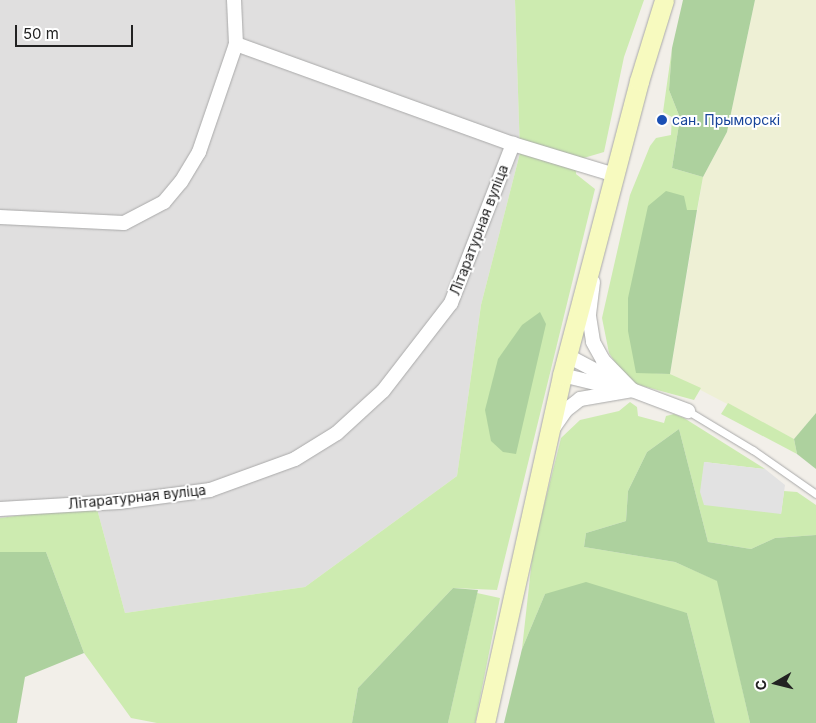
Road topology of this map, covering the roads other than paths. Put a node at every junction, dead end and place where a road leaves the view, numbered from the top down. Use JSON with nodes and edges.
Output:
{"nodes":[{"id":1,"x":234,"y":0,"type":"edge"},
{"id":2,"x":664,"y":0,"type":"edge"},
{"id":3,"x":236,"y":44,"type":"junction"},
{"id":4,"x":513,"y":144,"type":"junction"},
{"id":5,"x":615,"y":175,"type":"junction"},
{"id":6,"x":0,"y":217,"type":"edge"},
{"id":7,"x":598,"y":240,"type":"junction"},
{"id":8,"x":568,"y":356,"type":"junction"},
{"id":9,"x":562,"y":375,"type":"junction"},
{"id":10,"x":632,"y":390,"type":"junction"},
{"id":11,"x":688,"y":411,"type":"joint"},
{"id":12,"x":549,"y":435,"type":"junction"},
{"id":13,"x":816,"y":494,"type":"edge"},
{"id":14,"x":0,"y":509,"type":"edge"},
{"id":15,"x":485,"y":723,"type":"edge"}],
"edges":[{"from":1,"to":3,"type":"street"},
{"from":2,"to":5,"type":"main road"},
{"from":3,"to":4,"type":"street"},
{"from":3,"to":6,"type":"street"},
{"from":4,"to":5,"type":"street"},
{"from":4,"to":14,"type":"street","name":"Літаратурная вуліца"},
{"from":5,"to":7,"type":"main road"},
{"from":7,"to":8,"type":"main road"},
{"from":7,"to":10,"type":"street"},
{"from":8,"to":9,"type":"main road"},
{"from":8,"to":10,"type":"street"},
{"from":9,"to":10,"type":"street"},
{"from":9,"to":12,"type":"main road"},
{"from":10,"to":11,"type":"street"},
{"from":10,"to":12,"type":"street"},
{"from":11,"to":13,"type":"lane"},
{"from":12,"to":15,"type":"main road"}]}
